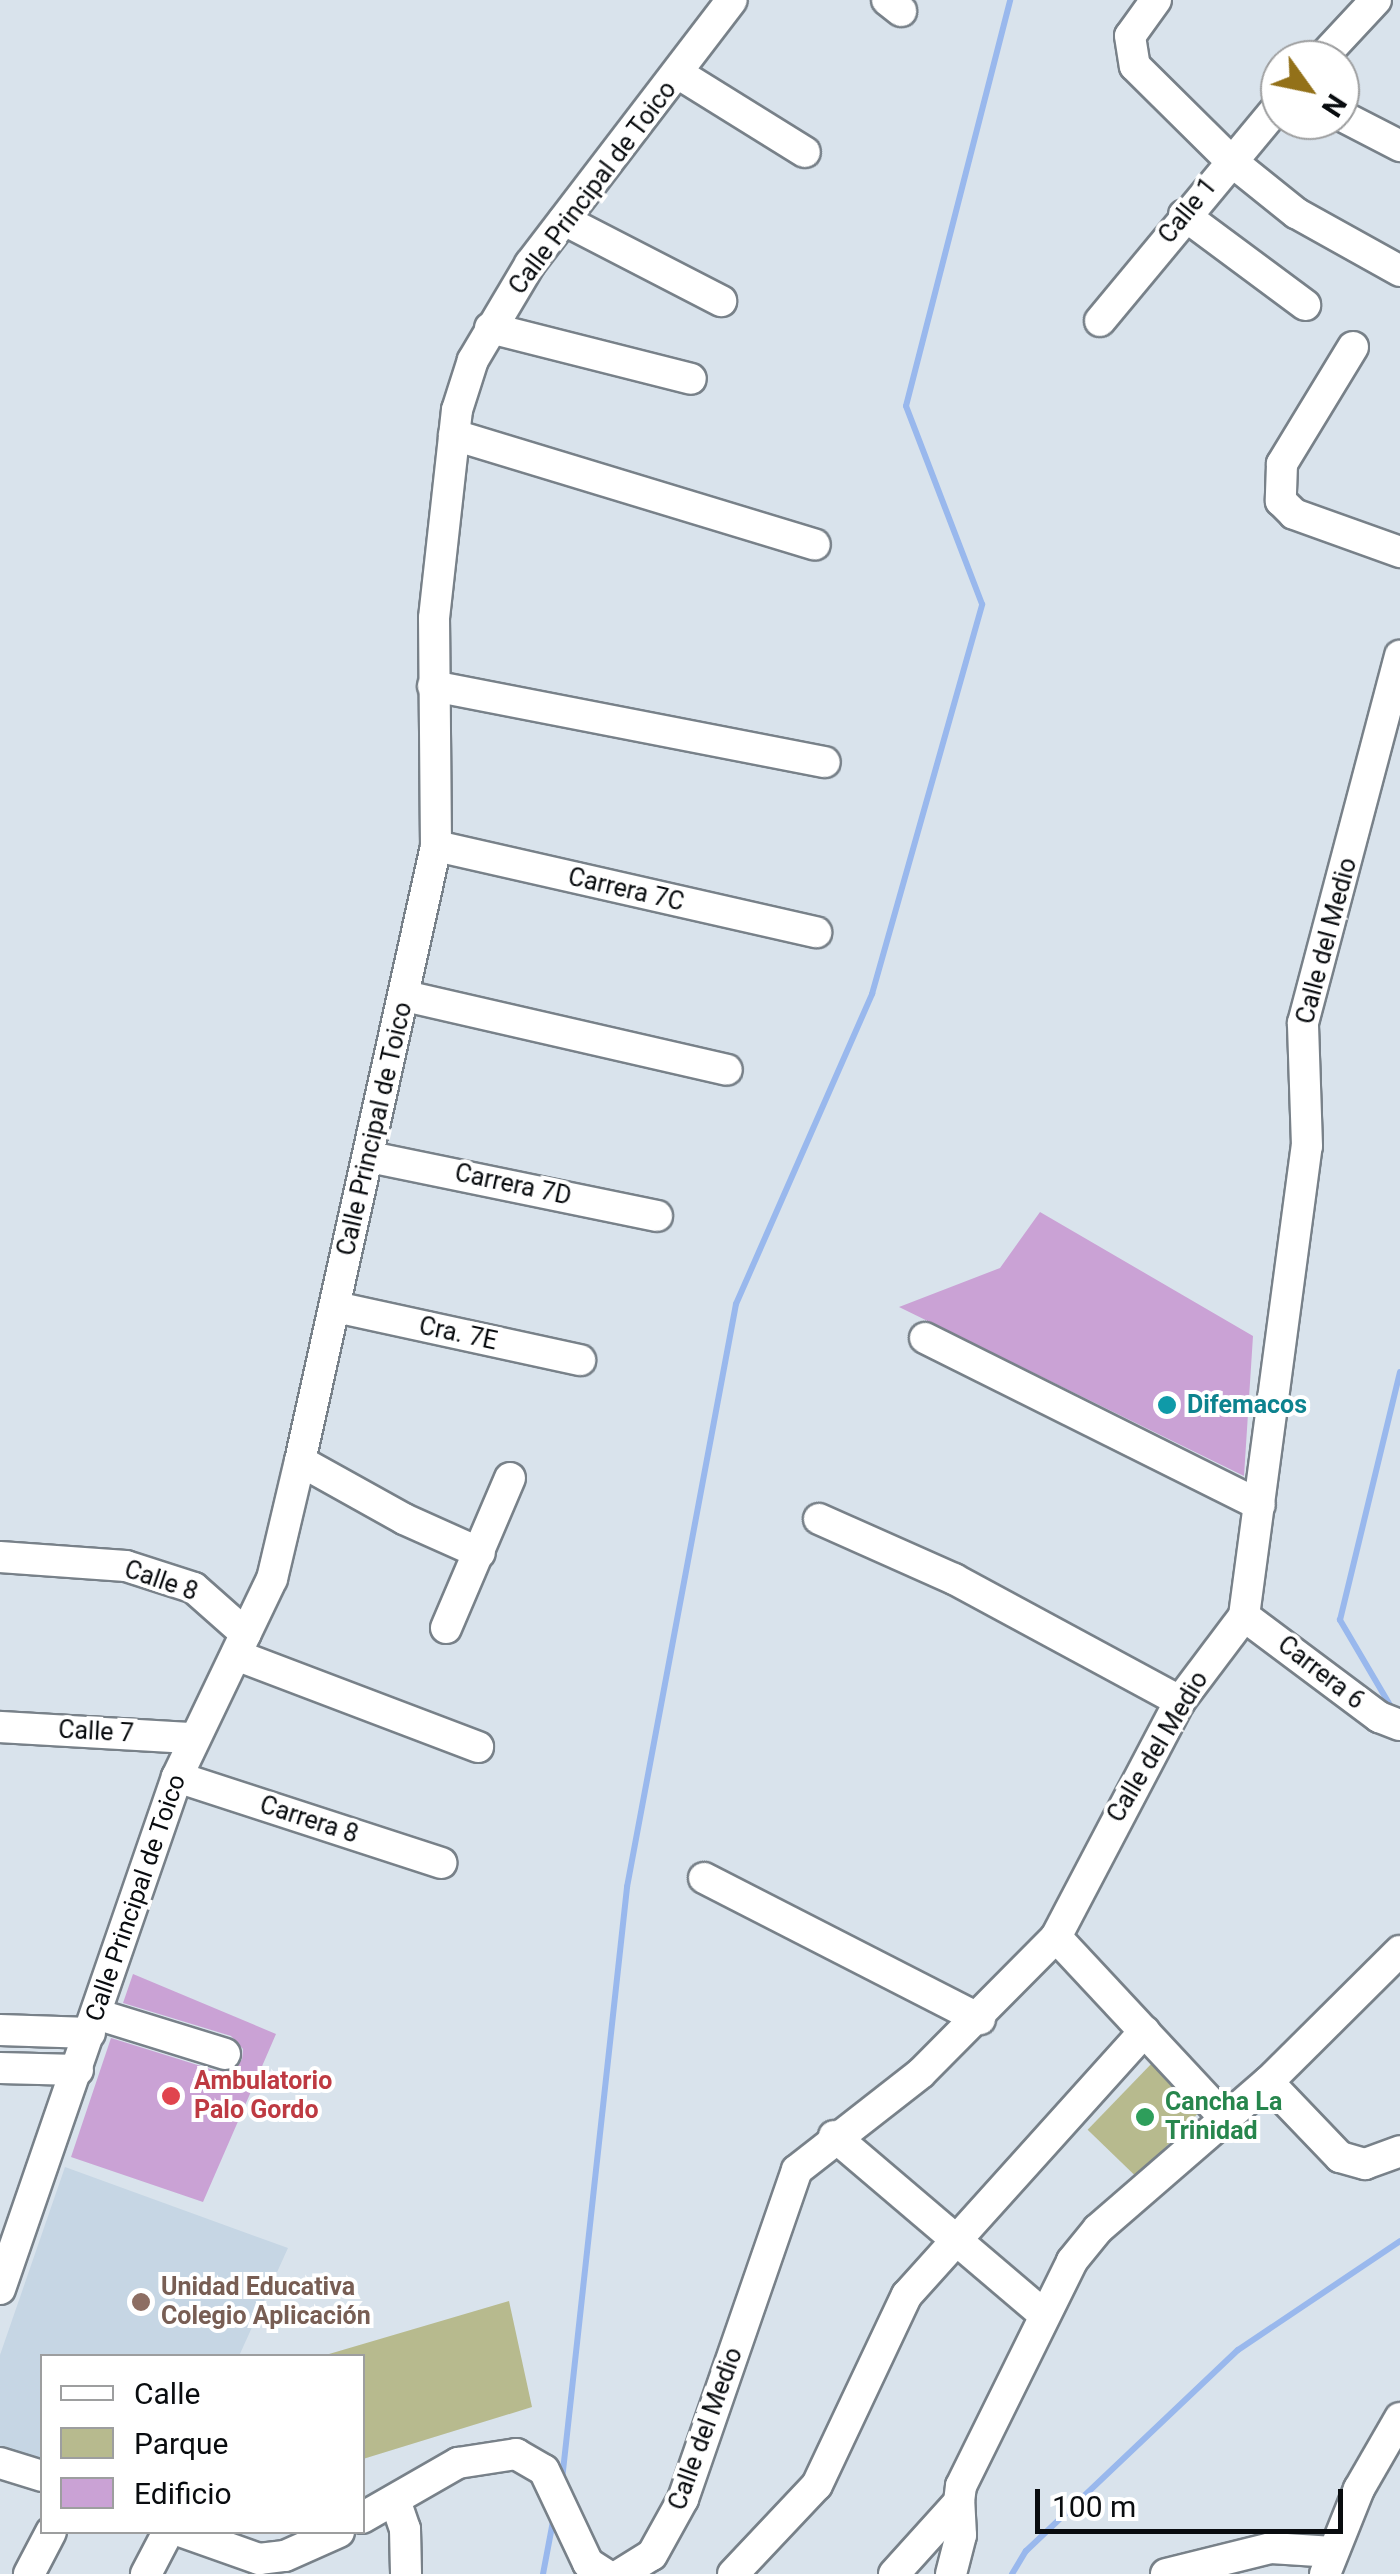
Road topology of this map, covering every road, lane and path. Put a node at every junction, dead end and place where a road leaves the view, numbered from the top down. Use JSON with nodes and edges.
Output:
{"nodes":[{"id":1,"x":732,"y":0,"type":"edge"},
{"id":2,"x":1156,"y":0,"type":"edge"},
{"id":3,"x":1376,"y":0,"type":"edge"},
{"id":4,"x":1339,"y":40,"type":"edge"},
{"id":5,"x":679,"y":74,"type":"junction"},
{"id":6,"x":1360,"y":125,"type":"edge"},
{"id":7,"x":1260,"y":126,"type":"edge"},
{"id":8,"x":1400,"y":146,"type":"edge"},
{"id":9,"x":805,"y":152,"type":"dead end"},
{"id":10,"x":1230,"y":160,"type":"junction"},
{"id":11,"x":1184,"y":214,"type":"junction"},
{"id":12,"x":564,"y":220,"type":"junction"},
{"id":13,"x":1400,"y":272,"type":"edge"},
{"id":14,"x":721,"y":301,"type":"dead end"},
{"id":15,"x":1305,"y":306,"type":"dead end"},
{"id":16,"x":1100,"y":321,"type":"dead end"},
{"id":17,"x":490,"y":328,"type":"junction"},
{"id":18,"x":1353,"y":347,"type":"dead end"},
{"id":19,"x":691,"y":379,"type":"dead end"},
{"id":20,"x":454,"y":435,"type":"junction"},
{"id":21,"x":815,"y":545,"type":"dead end"},
{"id":22,"x":1400,"y":552,"type":"edge"},
{"id":23,"x":1400,"y":656,"type":"edge"},
{"id":24,"x":433,"y":686,"type":"junction"},
{"id":25,"x":1389,"y":752,"type":"edge"},
{"id":26,"x":825,"y":762,"type":"dead end"},
{"id":27,"x":436,"y":846,"type":"junction"},
{"id":28,"x":816,"y":932,"type":"dead end"},
{"id":29,"x":405,"y":996,"type":"junction"},
{"id":30,"x":727,"y":1070,"type":"dead end"},
{"id":31,"x":370,"y":1157,"type":"junction"},
{"id":32,"x":657,"y":1216,"type":"dead end"},
{"id":33,"x":336,"y":1307,"type":"junction"},
{"id":34,"x":925,"y":1338,"type":"dead end"},
{"id":35,"x":580,"y":1360,"type":"dead end"},
{"id":36,"x":300,"y":1461,"type":"junction"},
{"id":37,"x":510,"y":1478,"type":"dead end"},
{"id":38,"x":1260,"y":1505,"type":"junction"},
{"id":39,"x":819,"y":1520,"type":"dead end"},
{"id":40,"x":480,"y":1553,"type":"junction"},
{"id":41,"x":0,"y":1558,"type":"edge"},
{"id":42,"x":1244,"y":1616,"type":"junction"},
{"id":43,"x":446,"y":1628,"type":"dead end"},
{"id":44,"x":241,"y":1644,"type":"junction"},
{"id":45,"x":1180,"y":1700,"type":"junction"},
{"id":46,"x":1400,"y":1724,"type":"edge"},
{"id":47,"x":0,"y":1728,"type":"edge"},
{"id":48,"x":192,"y":1738,"type":"junction"},
{"id":49,"x":478,"y":1747,"type":"dead end"},
{"id":50,"x":177,"y":1776,"type":"junction"},
{"id":51,"x":442,"y":1863,"type":"dead end"},
{"id":52,"x":704,"y":1878,"type":"dead end"},
{"id":53,"x":1056,"y":1937,"type":"junction"},
{"id":54,"x":1398,"y":1958,"type":"edge"},
{"id":55,"x":980,"y":2019,"type":"junction"},
{"id":56,"x":93,"y":2023,"type":"junction"},
{"id":57,"x":0,"y":2030,"type":"edge"},
{"id":58,"x":1145,"y":2031,"type":"junction"},
{"id":59,"x":225,"y":2054,"type":"dead end"},
{"id":60,"x":0,"y":2068,"type":"edge"},
{"id":61,"x":78,"y":2070,"type":"junction"},
{"id":62,"x":1268,"y":2082,"type":"junction"},
{"id":63,"x":1224,"y":2117,"type":"junction"},
{"id":64,"x":834,"y":2136,"type":"junction"},
{"id":65,"x":1400,"y":2152,"type":"edge"},
{"id":66,"x":954,"y":2240,"type":"junction"},
{"id":67,"x":0,"y":2289,"type":"edge"},
{"id":68,"x":1042,"y":2313,"type":"junction"},
{"id":69,"x":1400,"y":2418,"type":"edge"},
{"id":70,"x":0,"y":2463,"type":"edge"},
{"id":71,"x":40,"y":2475,"type":"edge"},
{"id":72,"x":395,"y":2500,"type":"junction"},
{"id":73,"x":959,"y":2502,"type":"junction"},
{"id":74,"x":365,"y":2516,"type":"edge"},
{"id":75,"x":49,"y":2534,"type":"edge"},
{"id":76,"x":167,"y":2534,"type":"edge"},
{"id":77,"x":189,"y":2534,"type":"edge"},
{"id":78,"x":334,"y":2534,"type":"edge"},
{"id":79,"x":1329,"y":2563,"type":"edge"},
{"id":80,"x":29,"y":2574,"type":"edge"},
{"id":81,"x":146,"y":2574,"type":"edge"},
{"id":82,"x":406,"y":2574,"type":"edge"},
{"id":83,"x":605,"y":2574,"type":"edge"},
{"id":84,"x":621,"y":2574,"type":"edge"},
{"id":85,"x":734,"y":2574,"type":"edge"},
{"id":86,"x":894,"y":2574,"type":"edge"},
{"id":87,"x":951,"y":2574,"type":"edge"},
{"id":88,"x":1166,"y":2574,"type":"edge"}],
"edges":[{"from":1,"to":5,"type":"street","name":"Calle Principal de Toico"},
{"from":2,"to":10,"type":"street"},
{"from":3,"to":4,"type":"street"},
{"from":5,"to":9,"type":"street"},
{"from":5,"to":12,"type":"street","name":"Calle Principal de Toico"},
{"from":6,"to":8,"type":"street"},
{"from":7,"to":10,"type":"street","name":"Calle 1"},
{"from":10,"to":11,"type":"street","name":"Calle 1"},
{"from":10,"to":13,"type":"street"},
{"from":11,"to":15,"type":"street"},
{"from":11,"to":16,"type":"street","name":"Calle 1"},
{"from":12,"to":14,"type":"street"},
{"from":12,"to":17,"type":"street","name":"Calle Principal de Toico"},
{"from":17,"to":19,"type":"street"},
{"from":17,"to":20,"type":"street","name":"Calle Principal de Toico"},
{"from":18,"to":22,"type":"street"},
{"from":20,"to":21,"type":"street"},
{"from":20,"to":24,"type":"street","name":"Calle Principal de Toico"},
{"from":23,"to":25,"type":"street","name":"Calle del Medio"},
{"from":24,"to":26,"type":"street"},
{"from":24,"to":27,"type":"street","name":"Calle Principal de Toico"},
{"from":25,"to":38,"type":"street","name":"Calle del Medio"},
{"from":27,"to":28,"type":"street","name":"Carrera 7C"},
{"from":27,"to":29,"type":"street","name":"Calle Principal de Toico"},
{"from":29,"to":30,"type":"street"},
{"from":29,"to":31,"type":"street","name":"Calle Principal de Toico"},
{"from":31,"to":32,"type":"street","name":"Carrera 7D"},
{"from":31,"to":33,"type":"street","name":"Calle Principal de Toico"},
{"from":33,"to":35,"type":"street","name":"Cra. 7E"},
{"from":33,"to":36,"type":"street","name":"Calle Principal de Toico"},
{"from":34,"to":38,"type":"street"},
{"from":36,"to":40,"type":"street"},
{"from":36,"to":44,"type":"street","name":"Calle Principal de Toico"},
{"from":37,"to":40,"type":"street"},
{"from":38,"to":42,"type":"street","name":"Calle del Medio"},
{"from":39,"to":45,"type":"street"},
{"from":40,"to":43,"type":"street"},
{"from":41,"to":44,"type":"street","name":"Calle 8"},
{"from":42,"to":45,"type":"street","name":"Calle del Medio"},
{"from":42,"to":46,"type":"street","name":"Carrera 6"},
{"from":44,"to":48,"type":"street","name":"Calle Principal de Toico"},
{"from":44,"to":49,"type":"street","name":"Calle 8"},
{"from":45,"to":53,"type":"street","name":"Calle del Medio"},
{"from":47,"to":48,"type":"street","name":"Calle 7"},
{"from":48,"to":50,"type":"street","name":"Calle Principal de Toico"},
{"from":50,"to":51,"type":"street","name":"Carrera 8"},
{"from":50,"to":56,"type":"street","name":"Calle Principal de Toico"},
{"from":52,"to":55,"type":"street"},
{"from":53,"to":55,"type":"street","name":"Calle del Medio"},
{"from":53,"to":58,"type":"street"},
{"from":54,"to":62,"type":"street"},
{"from":55,"to":64,"type":"street","name":"Calle del Medio"},
{"from":56,"to":57,"type":"street"},
{"from":56,"to":59,"type":"street"},
{"from":56,"to":61,"type":"street","name":"Calle Principal de Toico"},
{"from":58,"to":63,"type":"street"},
{"from":58,"to":66,"type":"street"},
{"from":60,"to":61,"type":"street"},
{"from":61,"to":67,"type":"street","name":"Calle Principal de Toico"},
{"from":62,"to":63,"type":"street"},
{"from":62,"to":65,"type":"street"},
{"from":63,"to":68,"type":"street"},
{"from":64,"to":66,"type":"street"},
{"from":64,"to":84,"type":"street","name":"Calle del Medio"},
{"from":66,"to":68,"type":"street"},
{"from":66,"to":85,"type":"street"},
{"from":68,"to":73,"type":"street"},
{"from":69,"to":79,"type":"street"},
{"from":70,"to":71,"type":"street"},
{"from":72,"to":74,"type":"street"},
{"from":72,"to":82,"type":"street"},
{"from":72,"to":83,"type":"street"},
{"from":73,"to":86,"type":"street"},
{"from":73,"to":87,"type":"street"},
{"from":75,"to":80,"type":"street"},
{"from":76,"to":81,"type":"street"},
{"from":77,"to":78,"type":"street"},
{"from":79,"to":88,"type":"street"}]}
